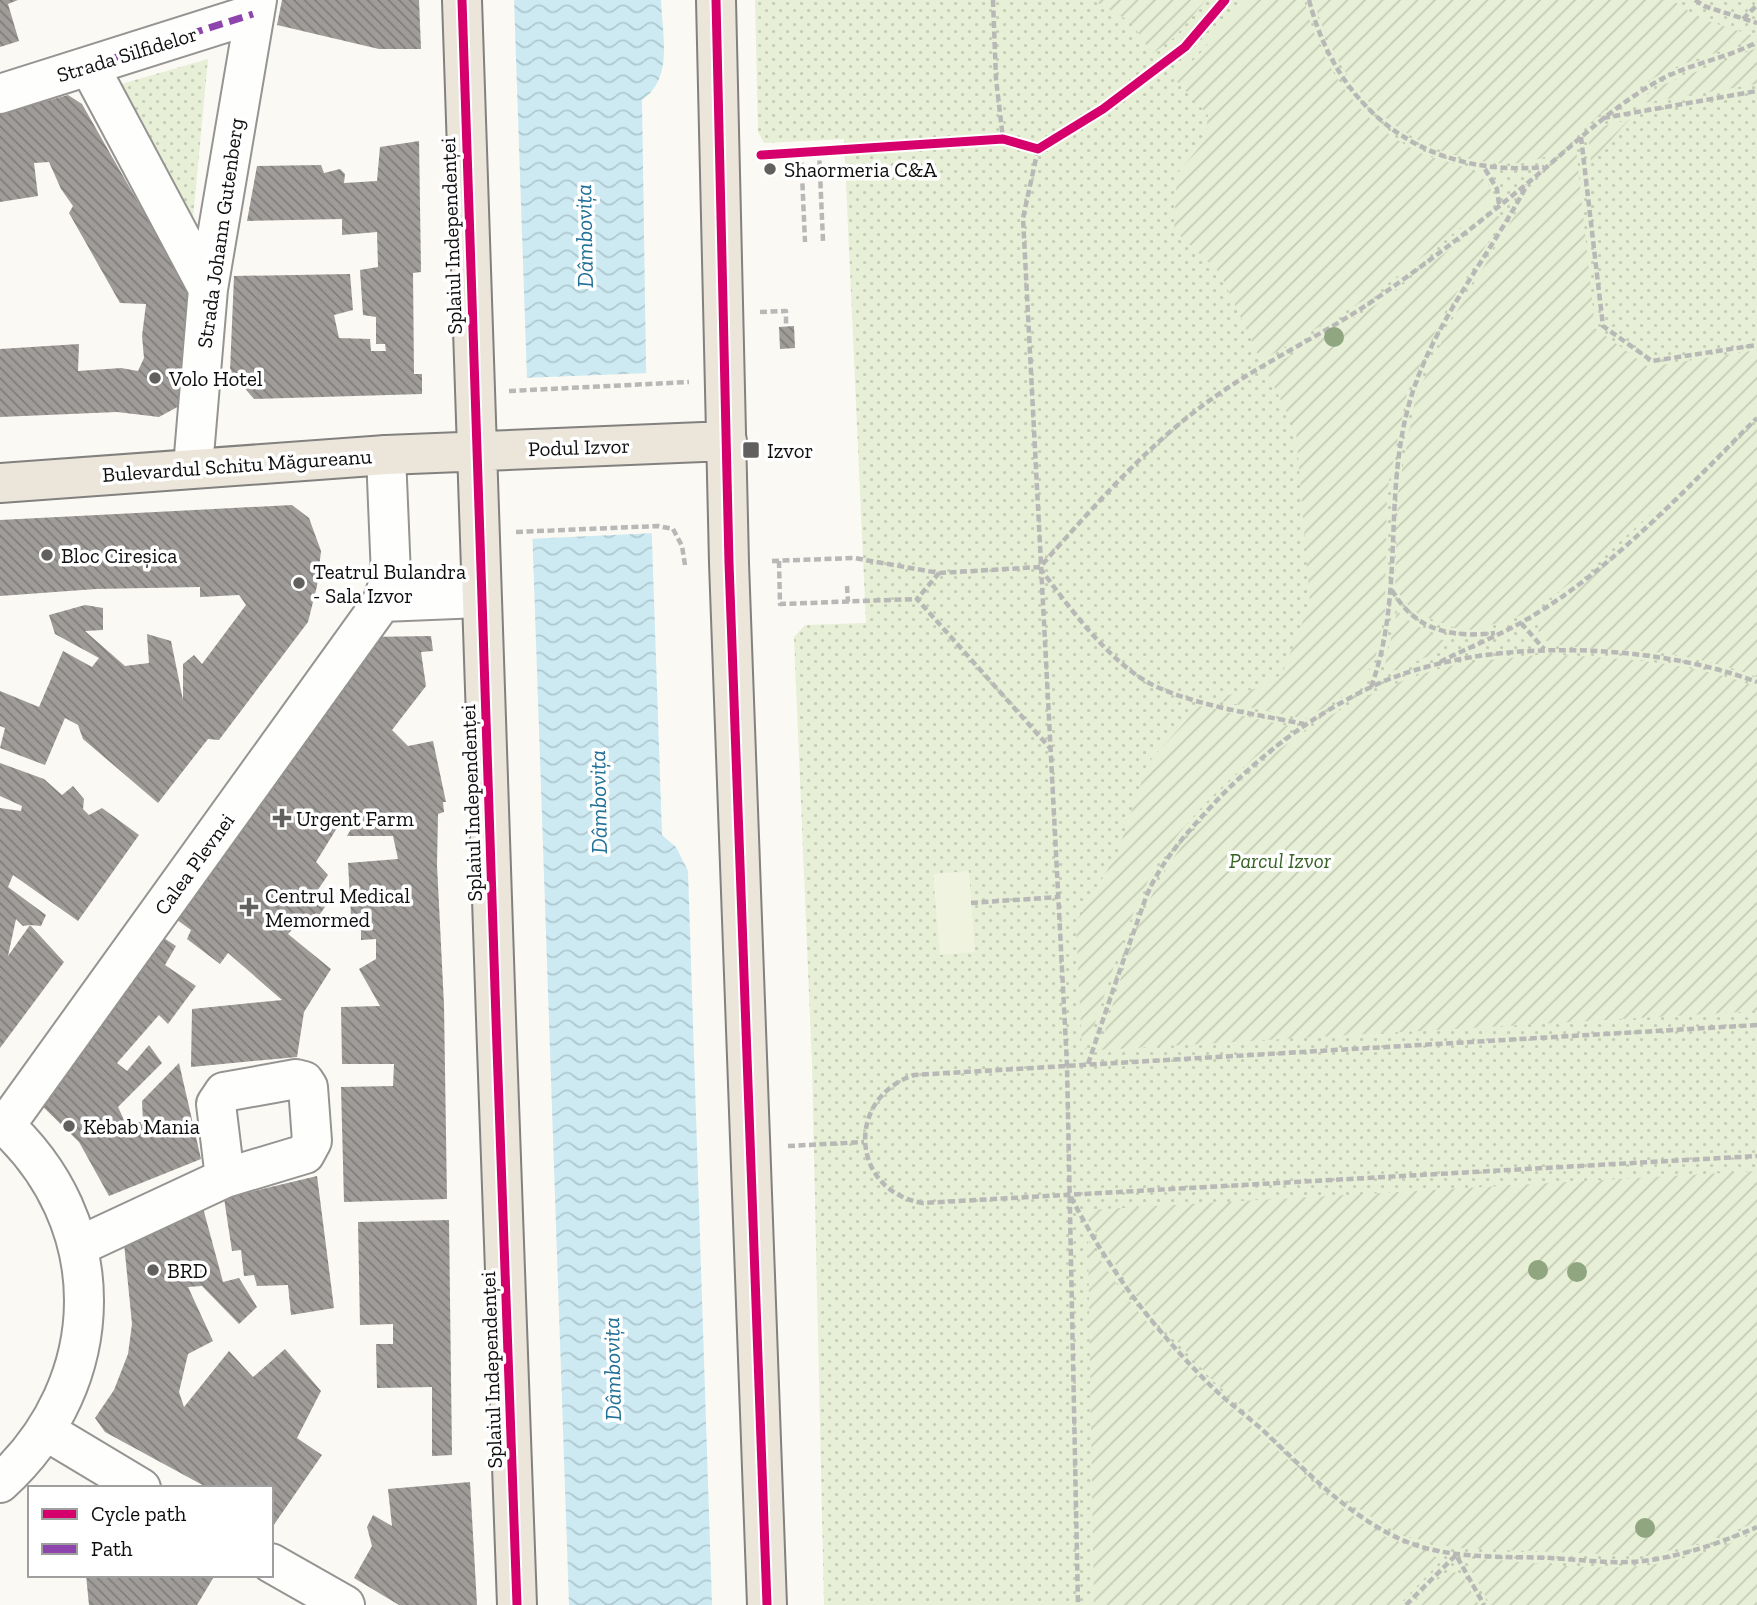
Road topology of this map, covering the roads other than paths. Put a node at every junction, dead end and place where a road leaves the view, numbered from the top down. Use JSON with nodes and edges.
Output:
{"nodes":[{"id":1,"x":462,"y":0,"type":"edge"},
{"id":2,"x":716,"y":0,"type":"edge"},
{"id":3,"x":255,"y":7,"type":"edge"},
{"id":4,"x":89,"y":66,"type":"junction"},
{"id":5,"x":0,"y":94,"type":"edge"},
{"id":6,"x":208,"y":289,"type":"junction"},
{"id":7,"x":727,"y":441,"type":"junction"},
{"id":8,"x":489,"y":450,"type":"junction"},
{"id":9,"x":386,"y":455,"type":"junction"},
{"id":10,"x":193,"y":467,"type":"junction"},
{"id":11,"x":0,"y":483,"type":"edge"},
{"id":12,"x":480,"y":598,"type":"junction"},
{"id":13,"x":382,"y":602,"type":"junction"},
{"id":14,"x":3,"y":1124,"type":"edge"},
{"id":15,"x":225,"y":1178,"type":"dead end"},
{"id":16,"x":79,"y":1246,"type":"junction"},
{"id":17,"x":46,"y":1431,"type":"junction"},
{"id":18,"x":0,"y":1483,"type":"edge"},
{"id":19,"x":138,"y":1486,"type":"edge"},
{"id":20,"x":273,"y":1564,"type":"edge"},
{"id":21,"x":345,"y":1605,"type":"edge"},
{"id":22,"x":517,"y":1605,"type":"edge"},
{"id":23,"x":767,"y":1605,"type":"edge"}],
"edges":[{"from":1,"to":8,"type":"main road","name":"Splaiul Independenței"},
{"from":2,"to":7,"type":"main road"},
{"from":3,"to":4,"type":"street","name":"Strada Silfidelor"},
{"from":3,"to":6,"type":"street","name":"Strada Johann Gutenberg"},
{"from":4,"to":5,"type":"street","name":"Strada Silfidelor"},
{"from":4,"to":6,"type":"street"},
{"from":6,"to":10,"type":"street","name":"Strada Johann Gutenberg"},
{"from":7,"to":8,"type":"main road","name":"Podul Izvor"},
{"from":7,"to":23,"type":"main road"},
{"from":8,"to":9,"type":"main road","name":"Bulevardul Schitu Măgureanu"},
{"from":8,"to":12,"type":"main road","name":"Splaiul Independenței"},
{"from":9,"to":10,"type":"main road","name":"Bulevardul Schitu Măgureanu"},
{"from":9,"to":13,"type":"street","name":"Calea Plevnei"},
{"from":10,"to":11,"type":"main road","name":"Bulevardul Schitu Măgureanu"},
{"from":12,"to":13,"type":"street"},
{"from":12,"to":22,"type":"main road","name":"Splaiul Independenței"},
{"from":13,"to":14,"type":"street","name":"Calea Plevnei"},
{"from":14,"to":16,"type":"street"},
{"from":15,"to":16,"type":"street"},
{"from":16,"to":17,"type":"street"},
{"from":17,"to":18,"type":"street"},
{"from":17,"to":19,"type":"street"},
{"from":20,"to":21,"type":"street"}]}
